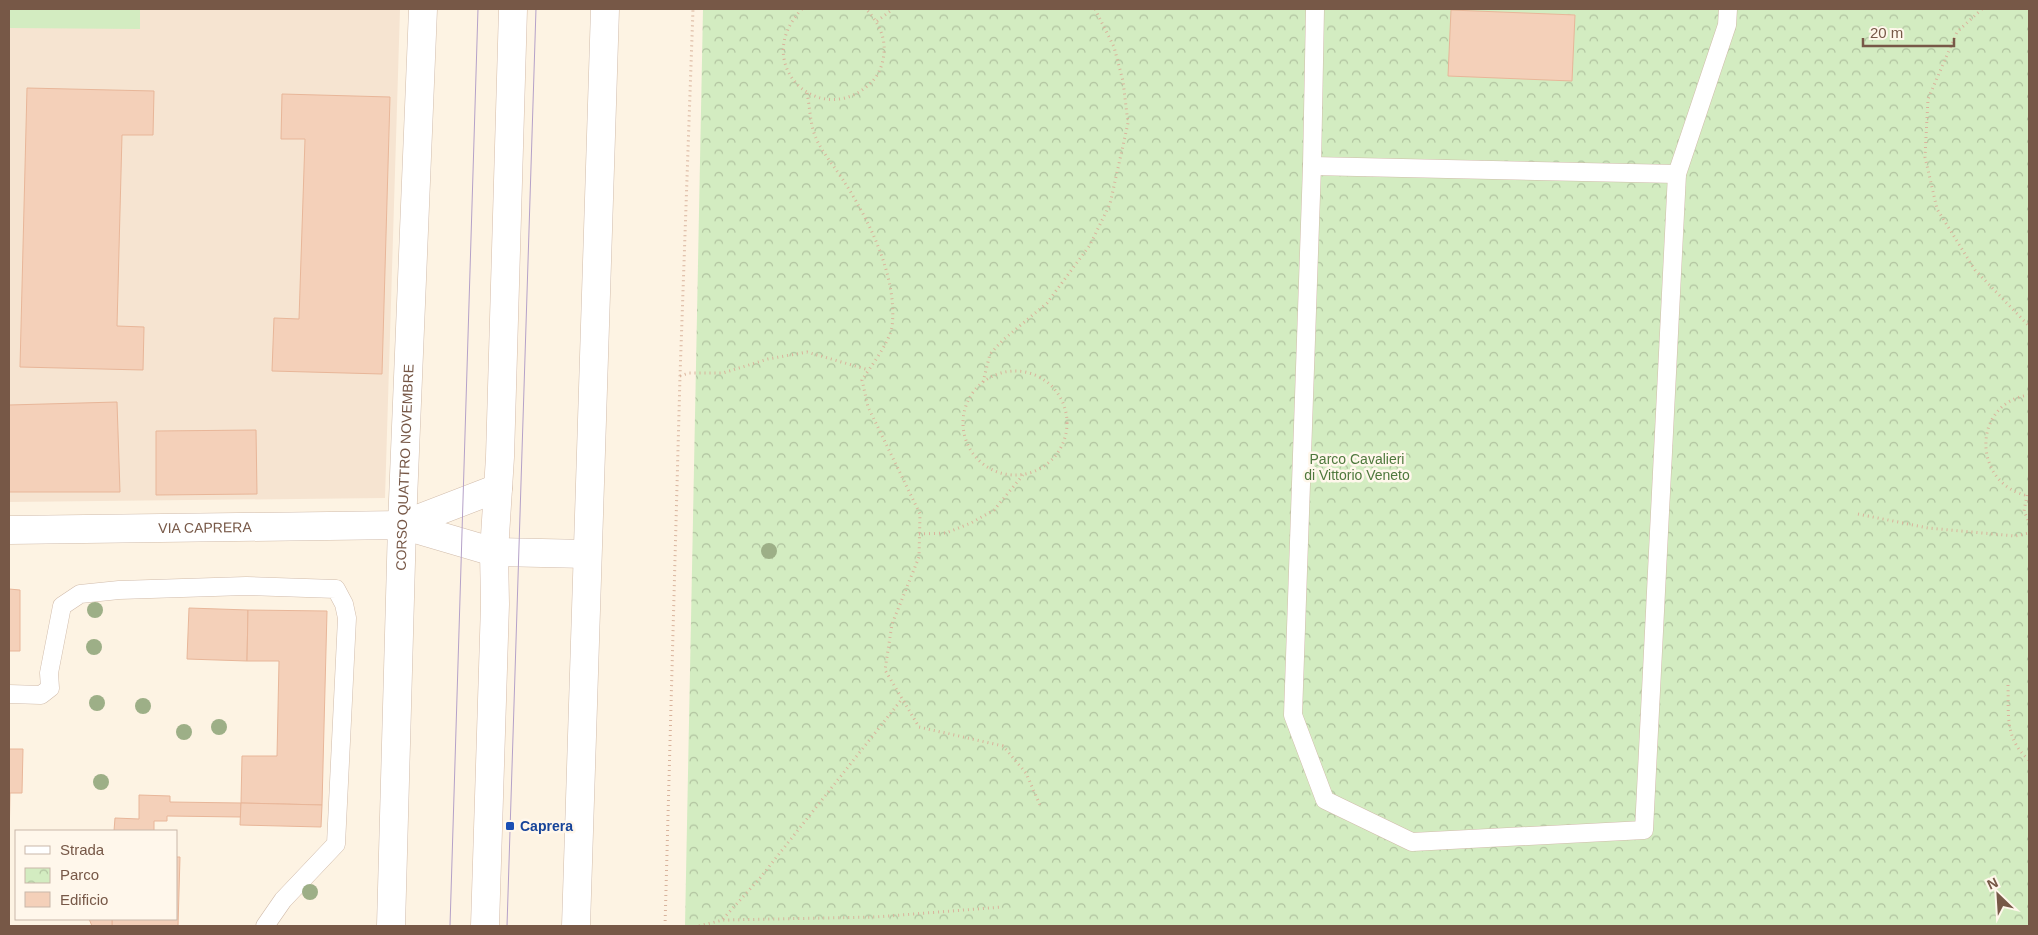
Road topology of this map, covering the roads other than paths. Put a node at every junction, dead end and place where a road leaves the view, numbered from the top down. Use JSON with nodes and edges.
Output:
{"nodes":[{"id":1,"x":423,"y":9,"type":"edge"},
{"id":2,"x":513,"y":9,"type":"edge"},
{"id":3,"x":605,"y":9,"type":"edge"},
{"id":4,"x":1315,"y":9,"type":"edge"},
{"id":5,"x":1728,"y":9,"type":"edge"},
{"id":6,"x":1312,"y":166,"type":"junction"},
{"id":7,"x":1677,"y":174,"type":"junction"},
{"id":8,"x":498,"y":488,"type":"junction"},
{"id":9,"x":402,"y":526,"type":"junction"},
{"id":10,"x":9,"y":530,"type":"edge"},
{"id":11,"x":494,"y":552,"type":"junction"},
{"id":12,"x":587,"y":554,"type":"junction"},
{"id":13,"x":9,"y":694,"type":"edge"},
{"id":14,"x":265,"y":926,"type":"edge"},
{"id":15,"x":391,"y":926,"type":"edge"},
{"id":16,"x":485,"y":926,"type":"edge"},
{"id":17,"x":576,"y":926,"type":"edge"}],
"edges":[{"from":1,"to":9,"type":"street","name":"CORSO QUATTRO NOVEMBRE"},
{"from":2,"to":8,"type":"street"},
{"from":3,"to":12,"type":"street"},
{"from":4,"to":6,"type":"lane"},
{"from":5,"to":7,"type":"lane"},
{"from":6,"to":7,"type":"lane"},
{"from":6,"to":7,"type":"lane"},
{"from":8,"to":9,"type":"street","name":"VIA CAPRERA"},
{"from":8,"to":11,"type":"street"},
{"from":9,"to":10,"type":"street","name":"VIA CAPRERA"},
{"from":9,"to":11,"type":"street","name":"VIA CAPRERA"},
{"from":9,"to":15,"type":"street","name":"CORSO QUATTRO NOVEMBRE"},
{"from":11,"to":12,"type":"street","name":"VIA CAPRERA"},
{"from":11,"to":16,"type":"street"},
{"from":12,"to":17,"type":"street"},
{"from":13,"to":14,"type":"lane"}]}
